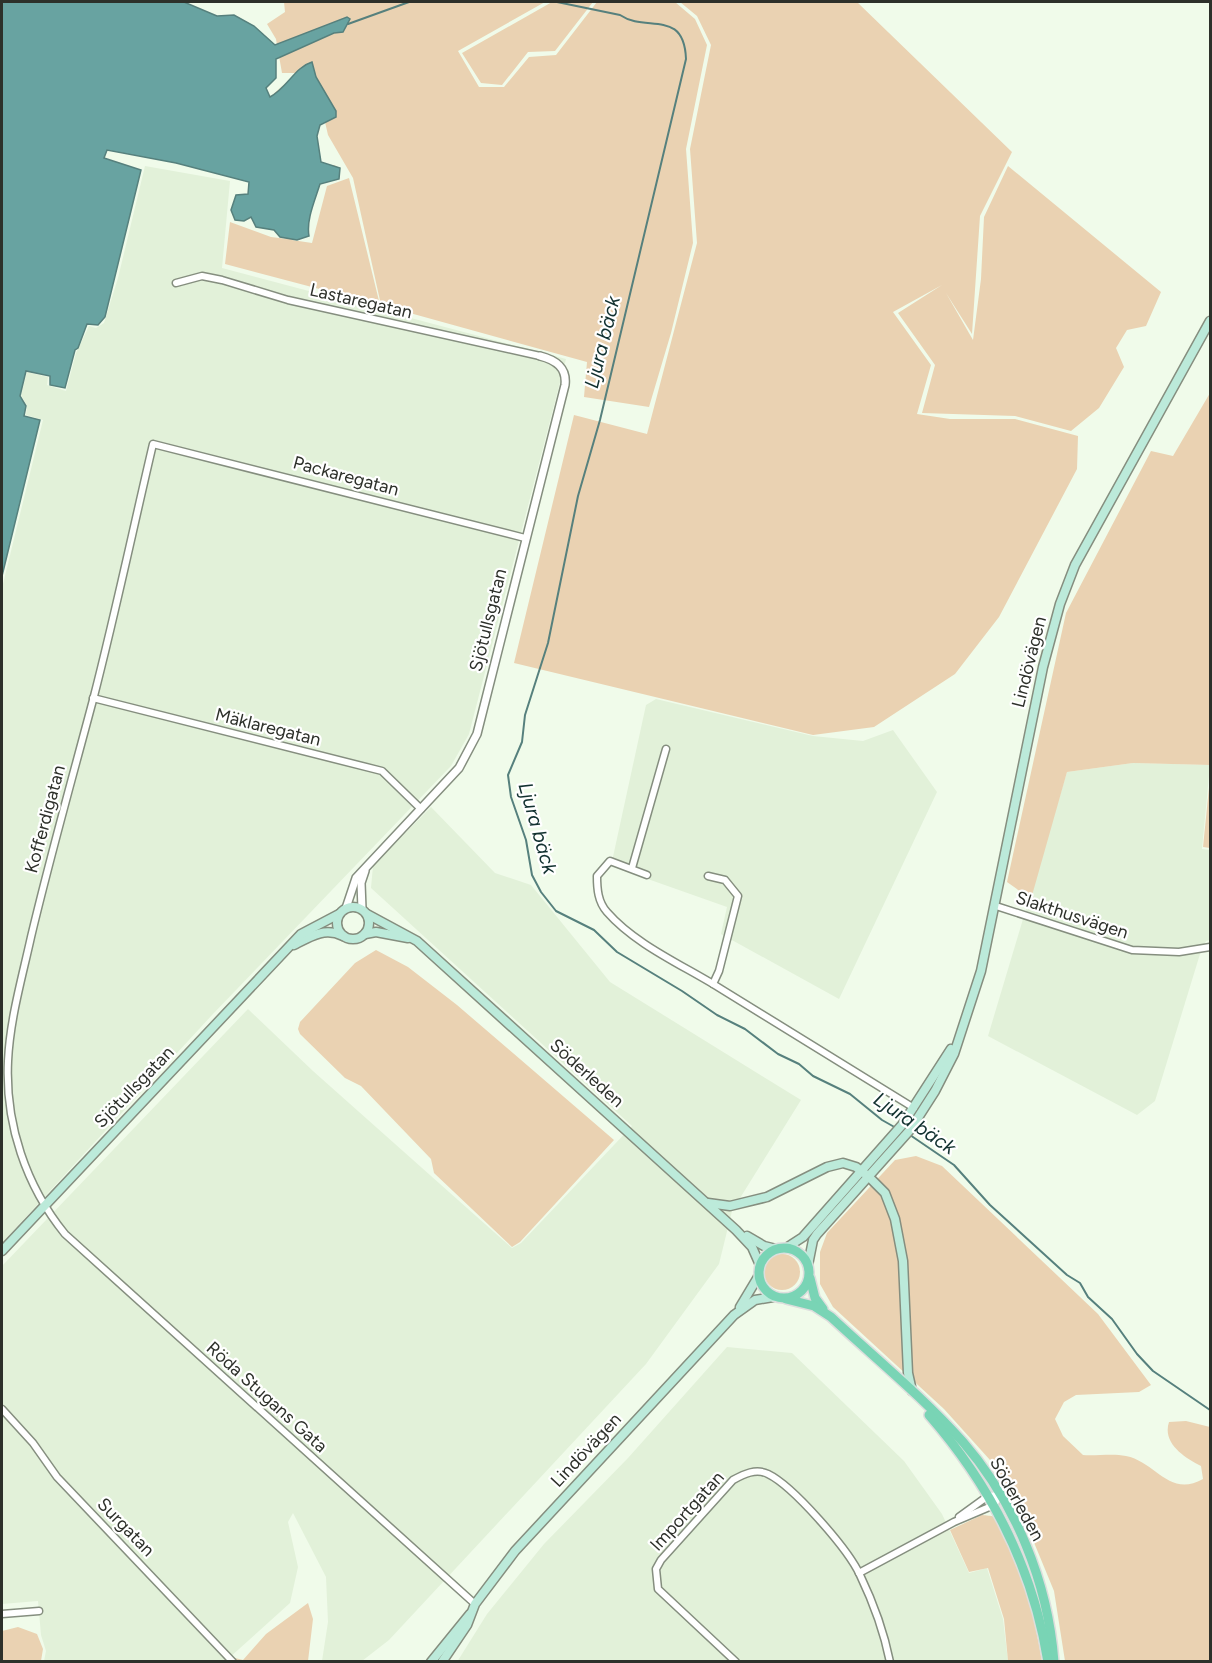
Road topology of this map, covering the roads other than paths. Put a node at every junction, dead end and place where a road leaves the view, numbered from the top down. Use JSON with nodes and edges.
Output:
{"nodes":[{"id":1,"x":176,"y":283,"type":"dead end"},
{"id":2,"x":1210,"y":321,"type":"edge"},
{"id":3,"x":540,"y":356,"type":"joint"},
{"id":4,"x":158,"y":445,"type":"joint"},
{"id":5,"x":525,"y":538,"type":"junction"},
{"id":6,"x":93,"y":698,"type":"junction"},
{"id":7,"x":666,"y":749,"type":"dead end"},
{"id":8,"x":421,"y":809,"type":"junction"},
{"id":9,"x":366,"y":868,"type":"junction"},
{"id":10,"x":632,"y":868,"type":"junction"},
{"id":11,"x":647,"y":875,"type":"dead end"},
{"id":12,"x":708,"y":876,"type":"dead end"},
{"id":13,"x":996,"y":906,"type":"junction"},
{"id":14,"x":342,"y":911,"type":"junction"},
{"id":15,"x":364,"y":912,"type":"junction"},
{"id":16,"x":365,"y":934,"type":"junction"},
{"id":17,"x":344,"y":936,"type":"junction"},
{"id":18,"x":417,"y":941,"type":"junction"},
{"id":19,"x":291,"y":946,"type":"junction"},
{"id":20,"x":1210,"y":947,"type":"edge"},
{"id":21,"x":713,"y":984,"type":"junction"},
{"id":22,"x":958,"y":1038,"type":"junction"},
{"id":23,"x":915,"y":1108,"type":"junction"},
{"id":24,"x":903,"y":1131,"type":"junction"},
{"id":25,"x":865,"y":1174,"type":"junction"},
{"id":26,"x":705,"y":1202,"type":"junction"},
{"id":27,"x":44,"y":1207,"type":"junction"},
{"id":28,"x":736,"y":1230,"type":"junction"},
{"id":29,"x":781,"y":1248,"type":"junction"},
{"id":30,"x":2,"y":1251,"type":"edge"},
{"id":31,"x":760,"y":1265,"type":"junction"},
{"id":32,"x":808,"y":1270,"type":"junction"},
{"id":33,"x":758,"y":1276,"type":"junction"},
{"id":34,"x":773,"y":1297,"type":"junction"},
{"id":35,"x":786,"y":1299,"type":"junction"},
{"id":36,"x":734,"y":1315,"type":"junction"},
{"id":37,"x":831,"y":1317,"type":"junction"},
{"id":38,"x":899,"y":1381,"type":"junction"},
{"id":39,"x":912,"y":1392,"type":"junction"},
{"id":40,"x":2,"y":1409,"type":"edge"},
{"id":41,"x":1000,"y":1495,"type":"junction"},
{"id":42,"x":988,"y":1496,"type":"junction"},
{"id":43,"x":994,"y":1505,"type":"junction"},
{"id":44,"x":954,"y":1521,"type":"junction"},
{"id":45,"x":860,"y":1573,"type":"junction"},
{"id":46,"x":475,"y":1604,"type":"junction"},
{"id":47,"x":39,"y":1611,"type":"dead end"},
{"id":48,"x":2,"y":1614,"type":"edge"},
{"id":49,"x":470,"y":1614,"type":"junction"},
{"id":50,"x":233,"y":1662,"type":"edge"},
{"id":51,"x":431,"y":1662,"type":"edge"},
{"id":52,"x":442,"y":1662,"type":"edge"},
{"id":53,"x":735,"y":1662,"type":"edge"},
{"id":54,"x":890,"y":1662,"type":"edge"},
{"id":55,"x":1048,"y":1662,"type":"edge"},
{"id":56,"x":1054,"y":1662,"type":"edge"}],
"edges":[{"from":1,"to":3,"type":"street","name":"Lastaregatan"},
{"from":2,"to":13,"type":"main road","name":"Lindövägen"},
{"from":3,"to":5,"type":"street","name":"Sjötullsgatan"},
{"from":4,"to":5,"type":"street","name":"Packaregatan"},
{"from":4,"to":6,"type":"street","name":"Kofferdigatan"},
{"from":5,"to":8,"type":"street","name":"Sjötullsgatan"},
{"from":6,"to":8,"type":"street","name":"Mäklaregatan"},
{"from":6,"to":27,"type":"street","name":"Kofferdigatan"},
{"from":7,"to":10,"type":"street"},
{"from":8,"to":9,"type":"street","name":"Sjötullsgatan"},
{"from":9,"to":14,"type":"street","name":"Sjötullsgatan"},
{"from":9,"to":15,"type":"street"},
{"from":10,"to":11,"type":"street"},
{"from":10,"to":21,"type":"street"},
{"from":12,"to":21,"type":"street"},
{"from":13,"to":20,"type":"street","name":"Slakthusvägen"},
{"from":13,"to":22,"type":"main road","name":"Lindövägen"},
{"from":14,"to":15,"type":"main road"},
{"from":14,"to":17,"type":"main road"},
{"from":14,"to":19,"type":"main road","name":"Sjötullsgatan"},
{"from":15,"to":16,"type":"main road"},
{"from":15,"to":18,"type":"main road","name":"Söderleden"},
{"from":16,"to":17,"type":"main road"},
{"from":16,"to":18,"type":"main road","name":"Söderleden"},
{"from":17,"to":19,"type":"main road","name":"Sjötullsgatan"},
{"from":18,"to":26,"type":"main road","name":"Söderleden"},
{"from":19,"to":27,"type":"main road","name":"Sjötullsgatan"},
{"from":21,"to":23,"type":"street"},
{"from":22,"to":23,"type":"main road","name":"Lindövägen"},
{"from":22,"to":24,"type":"main road","name":"Lindövägen"},
{"from":23,"to":24,"type":"main road","name":"Lindövägen"},
{"from":24,"to":25,"type":"main road","name":"Lindövägen"},
{"from":25,"to":26,"type":"main road"},
{"from":25,"to":29,"type":"main road","name":"Lindövägen"},
{"from":25,"to":32,"type":"main road","name":"Lindövägen"},
{"from":25,"to":39,"type":"main road"},
{"from":26,"to":28,"type":"main road","name":"Söderleden"},
{"from":27,"to":30,"type":"main road","name":"Sjötullsgatan"},
{"from":27,"to":46,"type":"street","name":"Röda Stugans Gata"},
{"from":28,"to":29,"type":"main road","name":"Söderleden"},
{"from":28,"to":31,"type":"main road","name":"Söderleden"},
{"from":29,"to":31,"type":"main road"},
{"from":29,"to":32,"type":"main road"},
{"from":31,"to":33,"type":"main road"},
{"from":32,"to":35,"type":"main road"},
{"from":32,"to":37,"type":"main road","name":"Söderleden"},
{"from":33,"to":34,"type":"main road"},
{"from":33,"to":36,"type":"main road","name":"Lindövägen"},
{"from":34,"to":35,"type":"main road"},
{"from":34,"to":36,"type":"main road","name":"Lindövägen"},
{"from":35,"to":37,"type":"main road","name":"Söderleden"},
{"from":36,"to":46,"type":"main road","name":"Lindövägen"},
{"from":37,"to":38,"type":"main road","name":"Söderleden"},
{"from":38,"to":39,"type":"main road","name":"Söderleden"},
{"from":38,"to":42,"type":"main road","name":"Söderleden"},
{"from":39,"to":41,"type":"main road","name":"Söderleden"},
{"from":40,"to":50,"type":"street","name":"Surgatan"},
{"from":41,"to":42,"type":"street"},
{"from":41,"to":43,"type":"street"},
{"from":41,"to":56,"type":"main road","name":"Söderleden"},
{"from":42,"to":43,"type":"main road","name":"Söderleden"},
{"from":42,"to":44,"type":"street"},
{"from":43,"to":44,"type":"street"},
{"from":43,"to":55,"type":"main road","name":"Söderleden"},
{"from":44,"to":45,"type":"street"},
{"from":45,"to":53,"type":"street","name":"Importgatan"},
{"from":45,"to":54,"type":"street","name":"Importgatan"},
{"from":46,"to":49,"type":"main road","name":"Lindövägen"},
{"from":47,"to":48,"type":"street"},
{"from":49,"to":51,"type":"main road","name":"Lindövägen"},
{"from":49,"to":52,"type":"main road","name":"Lindövägen"}]}
